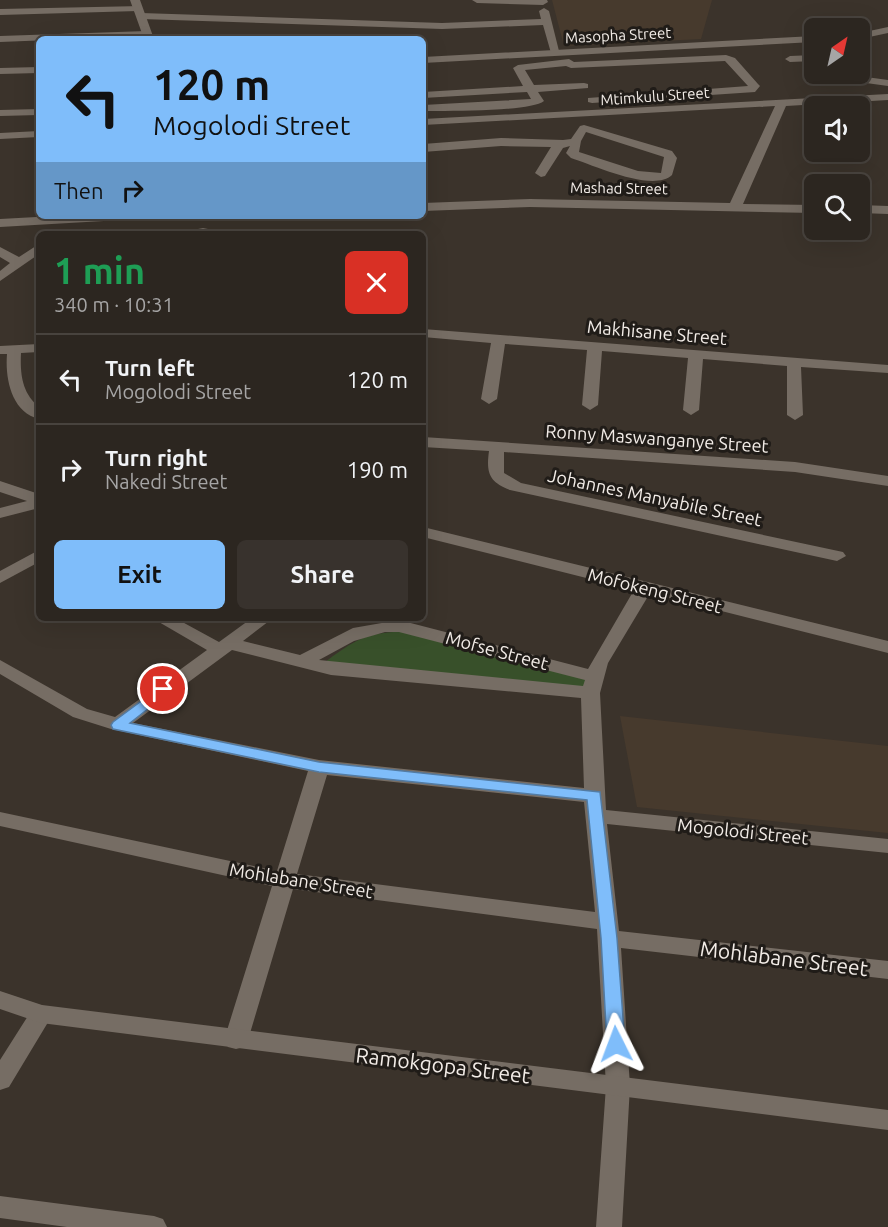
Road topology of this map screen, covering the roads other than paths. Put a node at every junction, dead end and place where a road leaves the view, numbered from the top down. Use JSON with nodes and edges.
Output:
{"nodes":[{"id":1,"x":477,"y":0,"type":"edge"},
{"id":2,"x":543,"y":1,"type":"edge"},
{"id":3,"x":138,"y":8,"type":"edge"},
{"id":4,"x":0,"y":12,"type":"edge"},
{"id":5,"x":546,"y":22,"type":"junction"},
{"id":6,"x":888,"y":30,"type":"edge"},
{"id":7,"x":870,"y":34,"type":"edge"},
{"id":8,"x":148,"y":36,"type":"edge"},
{"id":9,"x":0,"y":39,"type":"edge"},
{"id":10,"x":36,"y":39,"type":"edge"},
{"id":11,"x":804,"y":40,"type":"edge"},
{"id":12,"x":565,"y":58,"type":"junction"},
{"id":13,"x":804,"y":58,"type":"edge"},
{"id":14,"x":790,"y":59,"type":"dead end"},
{"id":15,"x":426,"y":60,"type":"edge"},
{"id":16,"x":36,"y":70,"type":"edge"},
{"id":17,"x":0,"y":71,"type":"edge"},
{"id":18,"x":870,"y":81,"type":"edge"},
{"id":19,"x":888,"y":83,"type":"edge"},
{"id":20,"x":584,"y":86,"type":"junction"},
{"id":21,"x":530,"y":89,"type":"junction"},
{"id":22,"x":426,"y":95,"type":"edge"},
{"id":23,"x":888,"y":97,"type":"edge"},
{"id":24,"x":591,"y":99,"type":"junction"},
{"id":25,"x":538,"y":101,"type":"junction"},
{"id":26,"x":782,"y":103,"type":"junction"},
{"id":27,"x":426,"y":108,"type":"edge"},
{"id":28,"x":36,"y":112,"type":"edge"},
{"id":29,"x":0,"y":113,"type":"edge"},
{"id":30,"x":595,"y":115,"type":"junction"},
{"id":31,"x":426,"y":122,"type":"edge"},
{"id":32,"x":584,"y":128,"type":"junction"},
{"id":33,"x":36,"y":134,"type":"edge"},
{"id":34,"x":0,"y":136,"type":"edge"},
{"id":35,"x":575,"y":141,"type":"junction"},
{"id":36,"x":559,"y":144,"type":"junction"},
{"id":37,"x":426,"y":148,"type":"edge"},
{"id":38,"x":541,"y":173,"type":"dead end"},
{"id":39,"x":426,"y":207,"type":"edge"},
{"id":40,"x":735,"y":207,"type":"junction"},
{"id":41,"x":804,"y":209,"type":"edge"},
{"id":42,"x":870,"y":209,"type":"edge"},
{"id":43,"x":888,"y":210,"type":"edge"},
{"id":44,"x":46,"y":219,"type":"edge"},
{"id":45,"x":0,"y":223,"type":"edge"},
{"id":46,"x":36,"y":250,"type":"edge"},
{"id":47,"x":0,"y":251,"type":"edge"},
{"id":48,"x":19,"y":263,"type":"junction"},
{"id":49,"x":0,"y":277,"type":"edge"},
{"id":50,"x":426,"y":333,"type":"edge"},
{"id":51,"x":499,"y":339,"type":"junction"},
{"id":52,"x":595,"y":347,"type":"junction"},
{"id":53,"x":36,"y":348,"type":"edge"},
{"id":54,"x":7,"y":350,"type":"edge"},
{"id":55,"x":696,"y":355,"type":"junction"},
{"id":56,"x":794,"y":362,"type":"junction"},
{"id":57,"x":888,"y":369,"type":"edge"},
{"id":58,"x":489,"y":399,"type":"dead end"},
{"id":59,"x":590,"y":405,"type":"dead end"},
{"id":60,"x":691,"y":410,"type":"dead end"},
{"id":61,"x":36,"y":411,"type":"edge"},
{"id":62,"x":795,"y":416,"type":"dead end"},
{"id":63,"x":426,"y":442,"type":"edge"},
{"id":64,"x":497,"y":448,"type":"junction"},
{"id":65,"x":888,"y":481,"type":"edge"},
{"id":66,"x":0,"y":486,"type":"edge"},
{"id":67,"x":36,"y":500,"type":"edge"},
{"id":68,"x":36,"y":502,"type":"edge"},
{"id":69,"x":0,"y":513,"type":"edge"},
{"id":70,"x":426,"y":533,"type":"edge"},
{"id":71,"x":837,"y":556,"type":"dead end"},
{"id":72,"x":36,"y":557,"type":"edge"},
{"id":73,"x":0,"y":578,"type":"edge"},
{"id":74,"x":644,"y":588,"type":"junction"},
{"id":75,"x":168,"y":621,"type":"edge"},
{"id":76,"x":260,"y":621,"type":"edge"},
{"id":77,"x":223,"y":646,"type":"junction"},
{"id":78,"x":888,"y":647,"type":"edge"},
{"id":79,"x":301,"y":663,"type":"junction"},
{"id":80,"x":0,"y":666,"type":"edge"},
{"id":81,"x":592,"y":685,"type":"junction"},
{"id":82,"x":118,"y":725,"type":"junction"},
{"id":83,"x":319,"y":767,"type":"junction"},
{"id":84,"x":596,"y":806,"type":"junction"},
{"id":85,"x":0,"y":819,"type":"edge"},
{"id":86,"x":888,"y":846,"type":"edge"},
{"id":87,"x":282,"y":880,"type":"junction"},
{"id":88,"x":608,"y":930,"type":"junction"},
{"id":89,"x":888,"y":970,"type":"edge"},
{"id":90,"x":0,"y":1000,"type":"edge"},
{"id":91,"x":41,"y":1014,"type":"junction"},
{"id":92,"x":236,"y":1040,"type":"junction"},
{"id":93,"x":0,"y":1080,"type":"edge"},
{"id":94,"x":618,"y":1086,"type":"junction"},
{"id":95,"x":888,"y":1120,"type":"edge"},
{"id":96,"x":0,"y":1208,"type":"edge"},
{"id":97,"x":154,"y":1227,"type":"edge"},
{"id":98,"x":609,"y":1227,"type":"edge"}],
"edges":[{"from":1,"to":2,"type":"street"},
{"from":2,"to":5,"type":"street"},
{"from":3,"to":4,"type":"street"},
{"from":3,"to":5,"type":"street"},
{"from":3,"to":8,"type":"street"},
{"from":5,"to":12,"type":"street"},
{"from":6,"to":7,"type":"street"},
{"from":9,"to":10,"type":"street"},
{"from":11,"to":12,"type":"street","name":"Masopha Street"},
{"from":12,"to":15,"type":"street","name":"Masopha Street"},
{"from":12,"to":20,"type":"street"},
{"from":12,"to":21,"type":"street"},
{"from":12,"to":24,"type":"street"},
{"from":13,"to":14,"type":"street"},
{"from":16,"to":17,"type":"street"},
{"from":18,"to":19,"type":"street"},
{"from":20,"to":21,"type":"street"},
{"from":20,"to":24,"type":"street"},
{"from":21,"to":22,"type":"street"},
{"from":21,"to":25,"type":"street"},
{"from":23,"to":26,"type":"street","name":"Mtimkulu Street"},
{"from":24,"to":25,"type":"street"},
{"from":24,"to":30,"type":"street"},
{"from":25,"to":27,"type":"street"},
{"from":26,"to":30,"type":"street","name":"Mtimkulu Street"},
{"from":26,"to":40,"type":"street"},
{"from":28,"to":29,"type":"street"},
{"from":30,"to":31,"type":"street","name":"Mtimkulu Street"},
{"from":30,"to":32,"type":"street"},
{"from":32,"to":35,"type":"street"},
{"from":32,"to":35,"type":"street"},
{"from":33,"to":34,"type":"street"},
{"from":35,"to":36,"type":"street"},
{"from":36,"to":37,"type":"street"},
{"from":36,"to":38,"type":"street"},
{"from":39,"to":40,"type":"street","name":"Mashad Street"},
{"from":40,"to":41,"type":"street","name":"Mashad Street"},
{"from":42,"to":43,"type":"street"},
{"from":44,"to":45,"type":"street"},
{"from":46,"to":48,"type":"street"},
{"from":47,"to":48,"type":"street"},
{"from":48,"to":49,"type":"street"},
{"from":50,"to":51,"type":"street","name":"Makhisane Street"},
{"from":51,"to":52,"type":"street","name":"Makhisane Street"},
{"from":51,"to":58,"type":"street"},
{"from":52,"to":55,"type":"street","name":"Makhisane Street"},
{"from":52,"to":59,"type":"street"},
{"from":53,"to":54,"type":"street"},
{"from":54,"to":61,"type":"street"},
{"from":55,"to":56,"type":"street","name":"Makhisane Street"},
{"from":55,"to":60,"type":"street"},
{"from":56,"to":57,"type":"street","name":"Makhisane Street"},
{"from":56,"to":62,"type":"street"},
{"from":63,"to":64,"type":"street","name":"Ronny Maswanganye Street"},
{"from":64,"to":65,"type":"street","name":"Ronny Maswanganye Street"},
{"from":64,"to":71,"type":"street","name":"Johannes Manyabile Street"},
{"from":66,"to":67,"type":"street"},
{"from":68,"to":69,"type":"street"},
{"from":70,"to":74,"type":"street","name":"Mofokeng Street"},
{"from":72,"to":73,"type":"street"},
{"from":74,"to":78,"type":"street","name":"Mofokeng Street"},
{"from":74,"to":81,"type":"street"},
{"from":75,"to":77,"type":"street","name":"Mofse Street"},
{"from":76,"to":77,"type":"street"},
{"from":77,"to":79,"type":"street","name":"Mofse Street"},
{"from":77,"to":82,"type":"street"},
{"from":79,"to":81,"type":"street","name":"Mofse Street"},
{"from":79,"to":81,"type":"street","name":"Mofse Street"},
{"from":80,"to":82,"type":"street","name":"Mogolodi Street"},
{"from":81,"to":84,"type":"street"},
{"from":82,"to":83,"type":"street","name":"Mogolodi Street"},
{"from":83,"to":84,"type":"street","name":"Mogolodi Street"},
{"from":83,"to":87,"type":"street"},
{"from":84,"to":86,"type":"street","name":"Mogolodi Street"},
{"from":84,"to":88,"type":"street"},
{"from":85,"to":87,"type":"street","name":"Mohlabane Street"},
{"from":87,"to":88,"type":"street","name":"Mohlabane Street"},
{"from":87,"to":92,"type":"street"},
{"from":88,"to":89,"type":"street","name":"Mohlabane Street"},
{"from":88,"to":94,"type":"street"},
{"from":90,"to":91,"type":"street","name":"Ramokgopa Street"},
{"from":91,"to":92,"type":"street","name":"Ramokgopa Street"},
{"from":91,"to":93,"type":"street"},
{"from":92,"to":94,"type":"street","name":"Ramokgopa Street"},
{"from":94,"to":95,"type":"street","name":"Ramokgopa Street"},
{"from":94,"to":98,"type":"street"},
{"from":96,"to":97,"type":"street"}]}
